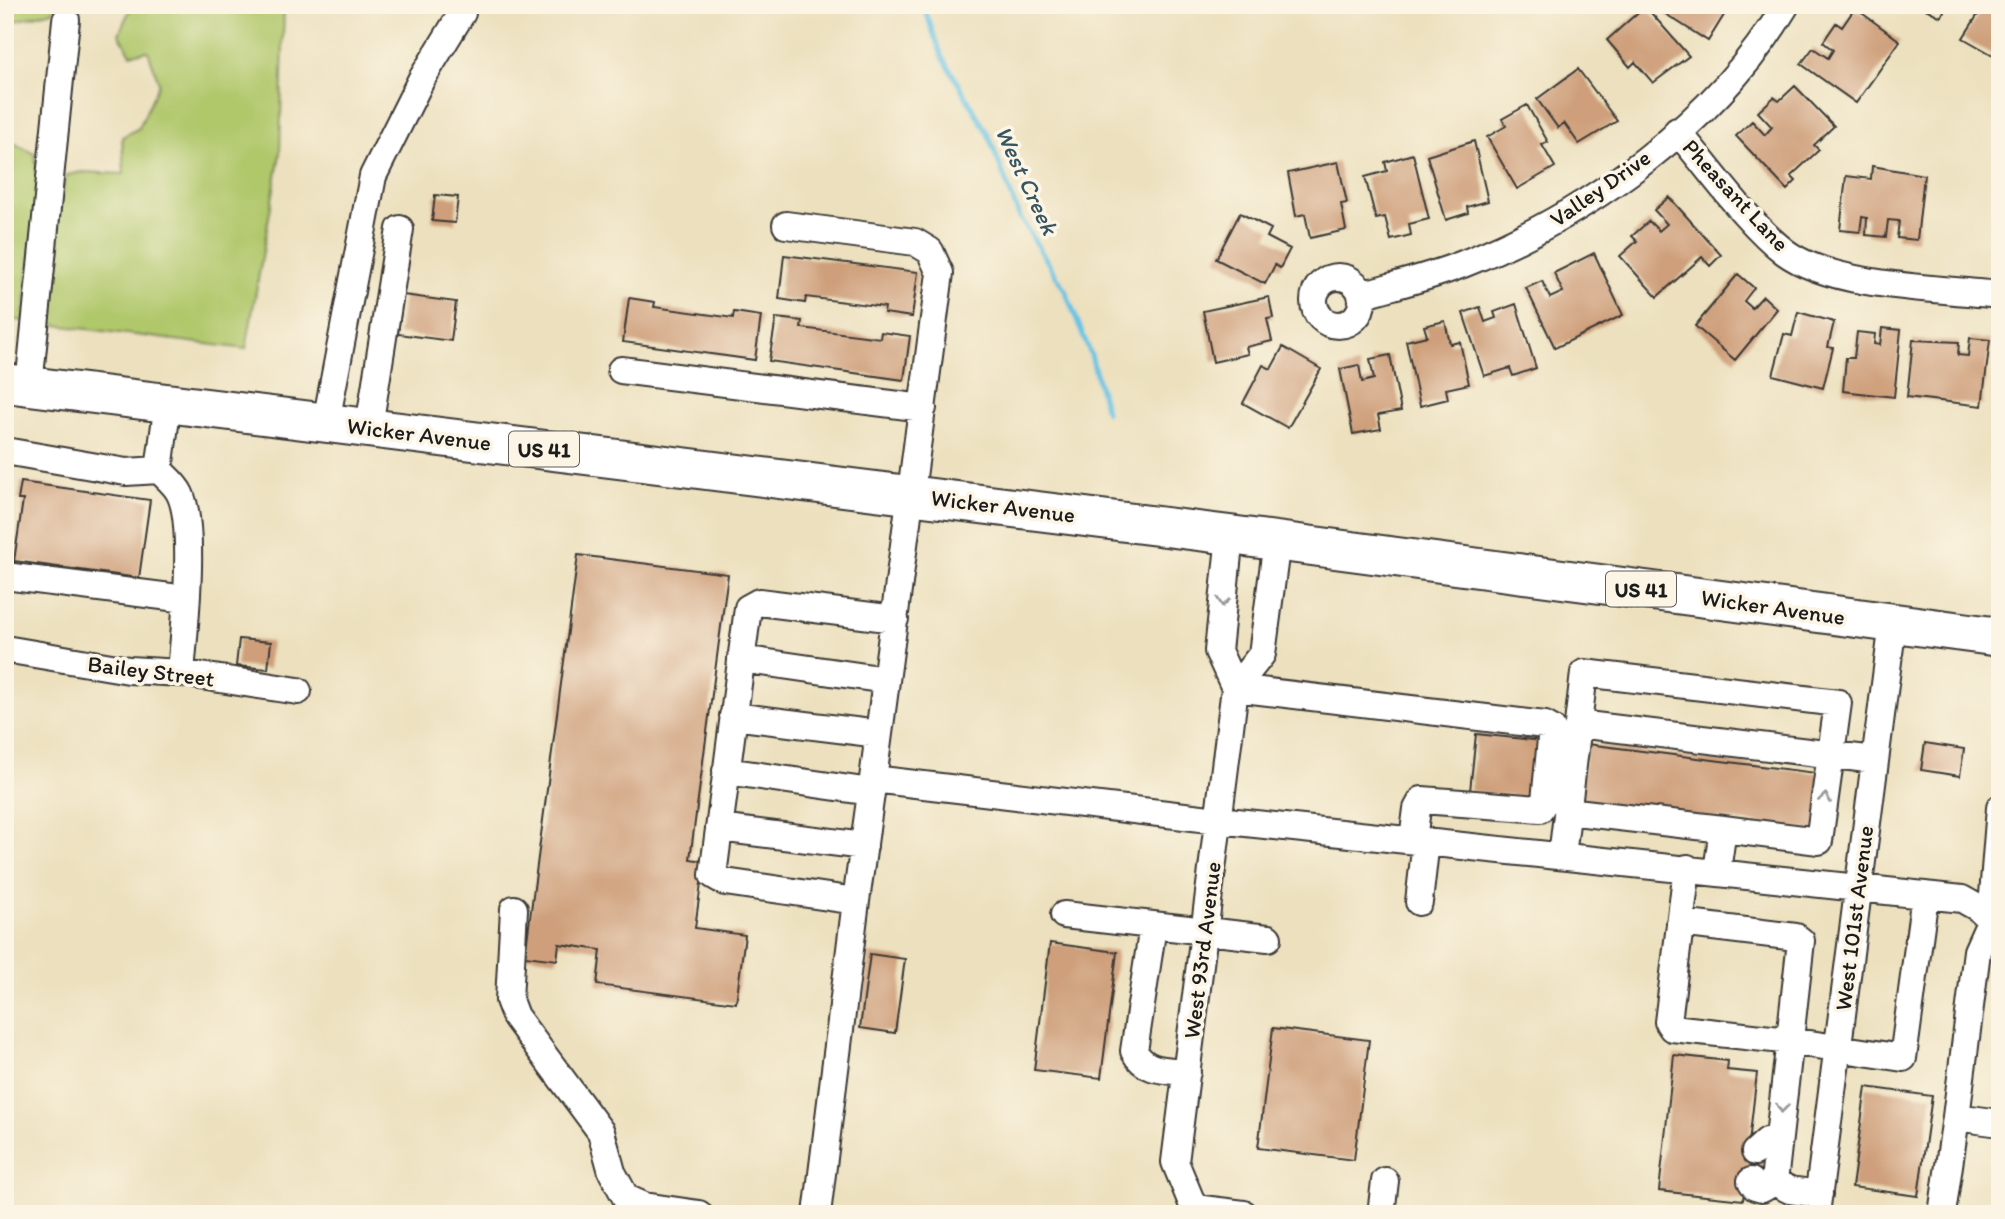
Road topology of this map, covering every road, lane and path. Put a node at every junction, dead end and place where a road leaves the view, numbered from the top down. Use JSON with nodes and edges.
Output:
{"nodes":[{"id":1,"x":1786,"y":5,"type":"edge"},
{"id":2,"x":462,"y":13,"type":"dead end"},
{"id":3,"x":66,"y":20,"type":"dead end"},
{"id":4,"x":1678,"y":131,"type":"junction"},
{"id":5,"x":786,"y":225,"type":"dead end"},
{"id":6,"x":400,"y":229,"type":"dead end"},
{"id":7,"x":1361,"y":295,"type":"dead end"},
{"id":8,"x":2000,"y":295,"type":"edge"},
{"id":9,"x":621,"y":370,"type":"dead end"},
{"id":10,"x":17,"y":384,"type":"edge"},
{"id":11,"x":168,"y":402,"type":"junction"},
{"id":12,"x":923,"y":408,"type":"junction"},
{"id":13,"x":326,"y":422,"type":"junction"},
{"id":14,"x":369,"y":427,"type":"junction"},
{"id":15,"x":5,"y":451,"type":"edge"},
{"id":16,"x":159,"y":470,"type":"junction"},
{"id":17,"x":912,"y":495,"type":"junction"},
{"id":18,"x":1230,"y":535,"type":"junction"},
{"id":19,"x":1277,"y":541,"type":"junction"},
{"id":20,"x":5,"y":576,"type":"edge"},
{"id":21,"x":186,"y":599,"type":"junction"},
{"id":22,"x":895,"y":620,"type":"junction"},
{"id":23,"x":1893,"y":623,"type":"junction"},
{"id":24,"x":2000,"y":636,"type":"edge"},
{"id":25,"x":5,"y":649,"type":"edge"},
{"id":26,"x":741,"y":659,"type":"junction"},
{"id":27,"x":181,"y":673,"type":"junction"},
{"id":28,"x":886,"y":680,"type":"junction"},
{"id":29,"x":1235,"y":688,"type":"junction"},
{"id":30,"x":298,"y":691,"type":"dead end"},
{"id":31,"x":733,"y":716,"type":"junction"},
{"id":32,"x":1578,"y":724,"type":"junction"},
{"id":33,"x":879,"y":734,"type":"junction"},
{"id":34,"x":1831,"y":754,"type":"junction"},
{"id":35,"x":1875,"y":760,"type":"junction"},
{"id":36,"x":726,"y":771,"type":"junction"},
{"id":37,"x":872,"y":785,"type":"junction"},
{"id":38,"x":2000,"y":808,"type":"edge"},
{"id":39,"x":1567,"y":811,"type":"junction"},
{"id":40,"x":1218,"y":820,"type":"junction"},
{"id":41,"x":719,"y":828,"type":"junction"},
{"id":42,"x":1723,"y":830,"type":"junction"},
{"id":43,"x":1419,"y":841,"type":"junction"},
{"id":44,"x":864,"y":846,"type":"junction"},
{"id":45,"x":1562,"y":856,"type":"junction"},
{"id":46,"x":1687,"y":868,"type":"junction"},
{"id":47,"x":1717,"y":871,"type":"junction"},
{"id":48,"x":1858,"y":888,"type":"junction"},
{"id":49,"x":1925,"y":895,"type":"junction"},
{"id":50,"x":856,"y":901,"type":"junction"},
{"id":51,"x":1419,"y":902,"type":"dead end"},
{"id":52,"x":514,"y":909,"type":"dead end"},
{"id":53,"x":1996,"y":911,"type":"edge"},
{"id":54,"x":1064,"y":915,"type":"dead end"},
{"id":55,"x":1680,"y":923,"type":"junction"},
{"id":56,"x":1153,"y":926,"type":"junction"},
{"id":57,"x":1204,"y":933,"type":"junction"},
{"id":58,"x":1268,"y":938,"type":"dead end"},
{"id":59,"x":1790,"y":1041,"type":"junction"},
{"id":60,"x":1837,"y":1048,"type":"junction"},
{"id":61,"x":1187,"y":1072,"type":"junction"},
{"id":62,"x":1956,"y":1117,"type":"junction"},
{"id":63,"x":2000,"y":1123,"type":"edge"},
{"id":64,"x":1385,"y":1181,"type":"dead end"},
{"id":65,"x":1817,"y":1204,"type":"edge"},
{"id":66,"x":1187,"y":1206,"type":"edge"},
{"id":67,"x":699,"y":1214,"type":"edge"},
{"id":68,"x":817,"y":1214,"type":"edge"},
{"id":69,"x":1244,"y":1214,"type":"edge"},
{"id":70,"x":1381,"y":1214,"type":"edge"},
{"id":71,"x":1942,"y":1214,"type":"edge"}],
"edges":[{"from":1,"to":4,"type":"street","name":"Valley Drive"},
{"from":2,"to":13,"type":"street"},
{"from":3,"to":10,"type":"street"},
{"from":4,"to":7,"type":"street","name":"Valley Drive"},
{"from":4,"to":8,"type":"street","name":"Pheasant Lane"},
{"from":5,"to":12,"type":"street"},
{"from":6,"to":14,"type":"street"},
{"from":9,"to":12,"type":"street"},
{"from":10,"to":11,"type":"highway","name":"Wicker Avenue","number":"US 41"},
{"from":11,"to":13,"type":"highway","name":"Wicker Avenue","number":"US 41"},
{"from":11,"to":16,"type":"street"},
{"from":12,"to":17,"type":"street"},
{"from":13,"to":14,"type":"highway","name":"Wicker Avenue","number":"US 41"},
{"from":14,"to":17,"type":"highway","name":"Wicker Avenue","number":"US 41"},
{"from":15,"to":16,"type":"street"},
{"from":16,"to":21,"type":"street"},
{"from":17,"to":18,"type":"highway","name":"Wicker Avenue","number":"US 41"},
{"from":17,"to":22,"type":"street"},
{"from":18,"to":19,"type":"highway","name":"Wicker Avenue","number":"US 41"},
{"from":18,"to":29,"type":"street","one_way":true},
{"from":19,"to":23,"type":"highway","name":"Wicker Avenue","number":"US 41"},
{"from":19,"to":29,"type":"street"},
{"from":20,"to":21,"type":"street"},
{"from":21,"to":27,"type":"street"},
{"from":22,"to":26,"type":"street"},
{"from":22,"to":28,"type":"street"},
{"from":23,"to":24,"type":"highway","name":"Wicker Avenue","number":"US 41"},
{"from":23,"to":35,"type":"street","name":"West 101st Avenue"},
{"from":25,"to":27,"type":"street","name":"Bailey Street"},
{"from":26,"to":28,"type":"street"},
{"from":26,"to":31,"type":"street"},
{"from":27,"to":30,"type":"street","name":"Bailey Street"},
{"from":28,"to":33,"type":"street"},
{"from":29,"to":40,"type":"street","name":"West 93rd Avenue"},
{"from":29,"to":43,"type":"street"},
{"from":31,"to":33,"type":"street"},
{"from":31,"to":36,"type":"street"},
{"from":32,"to":34,"type":"street"},
{"from":32,"to":34,"type":"street"},
{"from":32,"to":39,"type":"street"},
{"from":33,"to":37,"type":"street"},
{"from":34,"to":35,"type":"street"},
{"from":42,"to":34,"type":"street","one_way":true},
{"from":35,"to":48,"type":"street","name":"West 101st Avenue"},
{"from":36,"to":37,"type":"street"},
{"from":36,"to":41,"type":"street"},
{"from":37,"to":40,"type":"street"},
{"from":37,"to":44,"type":"street"},
{"from":38,"to":53,"type":"street"},
{"from":39,"to":42,"type":"street"},
{"from":39,"to":45,"type":"street"},
{"from":40,"to":43,"type":"street"},
{"from":40,"to":57,"type":"street","name":"West 93rd Avenue"},
{"from":41,"to":44,"type":"street"},
{"from":41,"to":50,"type":"street"},
{"from":42,"to":47,"type":"street"},
{"from":43,"to":45,"type":"street"},
{"from":43,"to":51,"type":"street"},
{"from":44,"to":50,"type":"street"},
{"from":45,"to":46,"type":"street"},
{"from":46,"to":47,"type":"street"},
{"from":46,"to":55,"type":"street"},
{"from":47,"to":48,"type":"street"},
{"from":48,"to":49,"type":"street"},
{"from":48,"to":60,"type":"street","name":"West 101st Avenue"},
{"from":49,"to":53,"type":"street"},
{"from":49,"to":60,"type":"street"},
{"from":50,"to":68,"type":"street"},
{"from":52,"to":67,"type":"street"},
{"from":53,"to":62,"type":"street"},
{"from":54,"to":56,"type":"street"},
{"from":55,"to":59,"type":"street"},
{"from":55,"to":59,"type":"street"},
{"from":56,"to":57,"type":"street"},
{"from":56,"to":61,"type":"street"},
{"from":57,"to":58,"type":"street"},
{"from":57,"to":61,"type":"street","name":"West 93rd Avenue"},
{"from":59,"to":60,"type":"street"},
{"from":59,"to":65,"type":"street","one_way":true},
{"from":60,"to":65,"type":"street","name":"West 101st Avenue"},
{"from":61,"to":66,"type":"street","name":"West 93rd Avenue"},
{"from":62,"to":63,"type":"street"},
{"from":62,"to":71,"type":"street"},
{"from":64,"to":70,"type":"street"},
{"from":66,"to":69,"type":"street"}]}
